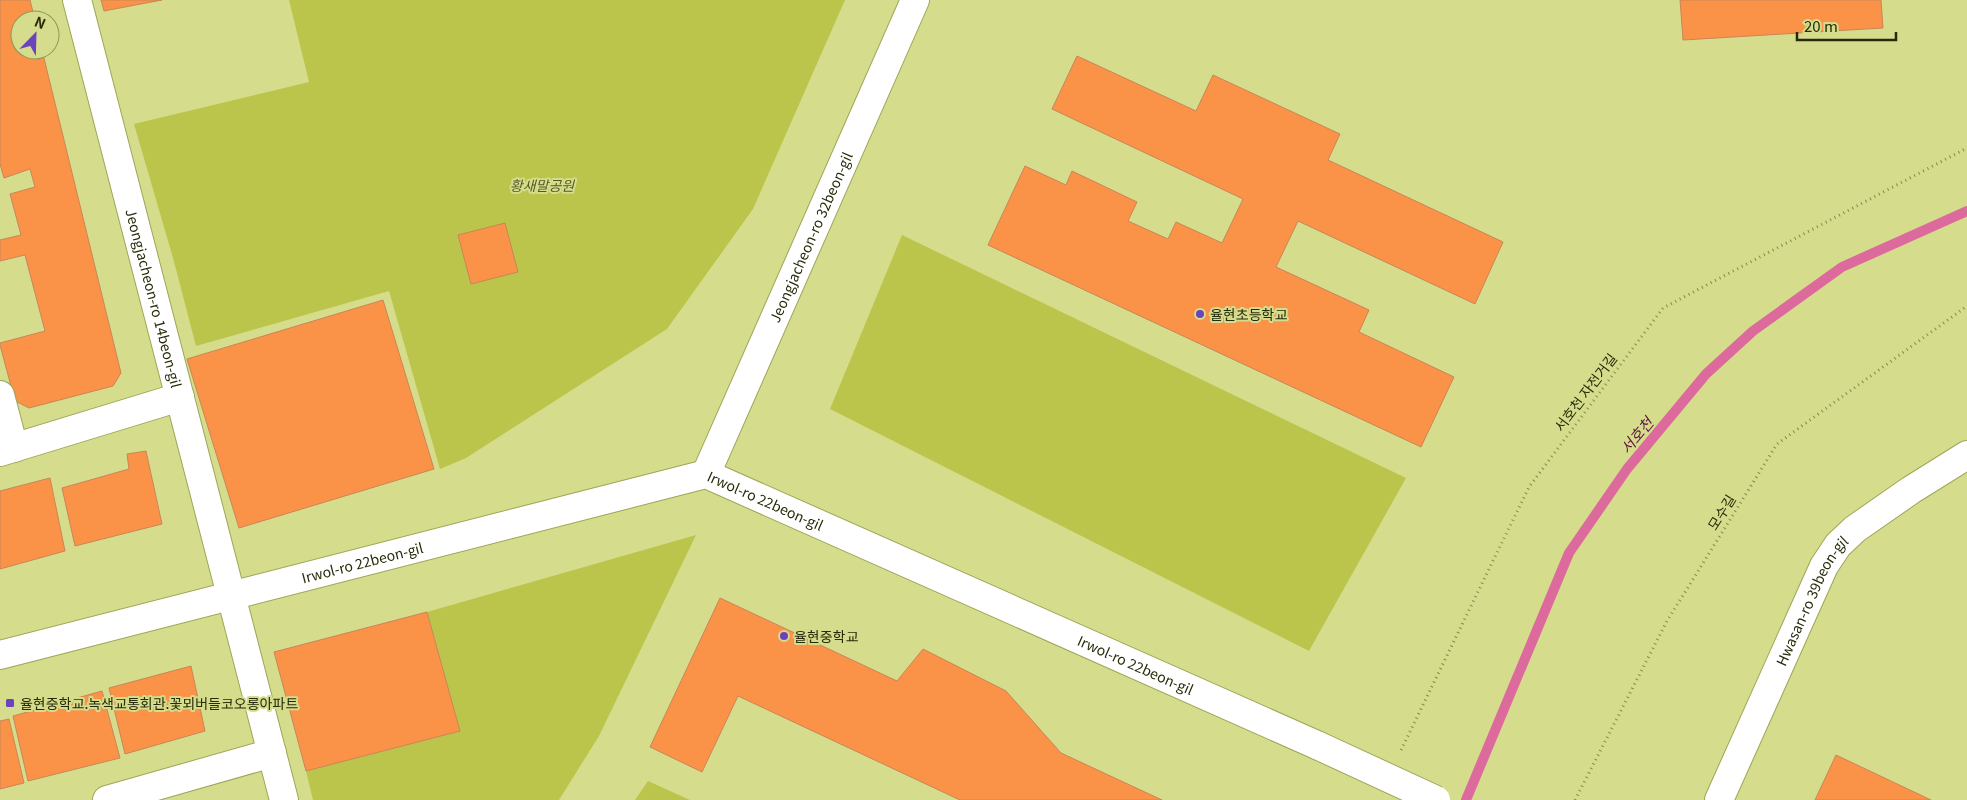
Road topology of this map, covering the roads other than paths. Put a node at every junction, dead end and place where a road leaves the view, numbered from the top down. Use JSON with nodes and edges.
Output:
{"nodes":[{"id":1,"x":77,"y":0,"type":"edge"},
{"id":2,"x":915,"y":0,"type":"edge"},
{"id":3,"x":0,"y":395,"type":"edge"},
{"id":4,"x":180,"y":397,"type":"junction"},
{"id":5,"x":7,"y":450,"type":"edge"},
{"id":6,"x":1967,"y":456,"type":"edge"},
{"id":7,"x":706,"y":474,"type":"junction"},
{"id":8,"x":232,"y":595,"type":"junction"},
{"id":9,"x":0,"y":655,"type":"edge"},
{"id":10,"x":272,"y":753,"type":"junction"},
{"id":11,"x":107,"y":800,"type":"edge"},
{"id":12,"x":284,"y":800,"type":"edge"},
{"id":13,"x":1436,"y":800,"type":"edge"},
{"id":14,"x":1719,"y":800,"type":"edge"}],
"edges":[{"from":1,"to":4,"type":"street","name":"Jeongjacheon-ro 14beon-gil"},
{"from":2,"to":7,"type":"street","name":"Jeongjacheon-ro 32beon-gil"},
{"from":3,"to":5,"type":"street"},
{"from":4,"to":5,"type":"street"},
{"from":4,"to":8,"type":"street","name":"Jeongjacheon-ro 14beon-gil"},
{"from":6,"to":14,"type":"street","name":"Hwasan-ro 39beon-gil"},
{"from":7,"to":8,"type":"street","name":"Irwol-ro 22beon-gil"},
{"from":7,"to":13,"type":"street","name":"Irwol-ro 22beon-gil","bridge":true},
{"from":8,"to":9,"type":"street","name":"Irwol-ro 22beon-gil"},
{"from":8,"to":10,"type":"street","name":"Jeongjacheon-ro 14beon-gil"},
{"from":10,"to":11,"type":"street"},
{"from":10,"to":12,"type":"street","name":"Jeongjacheon-ro 14beon-gil"}]}
